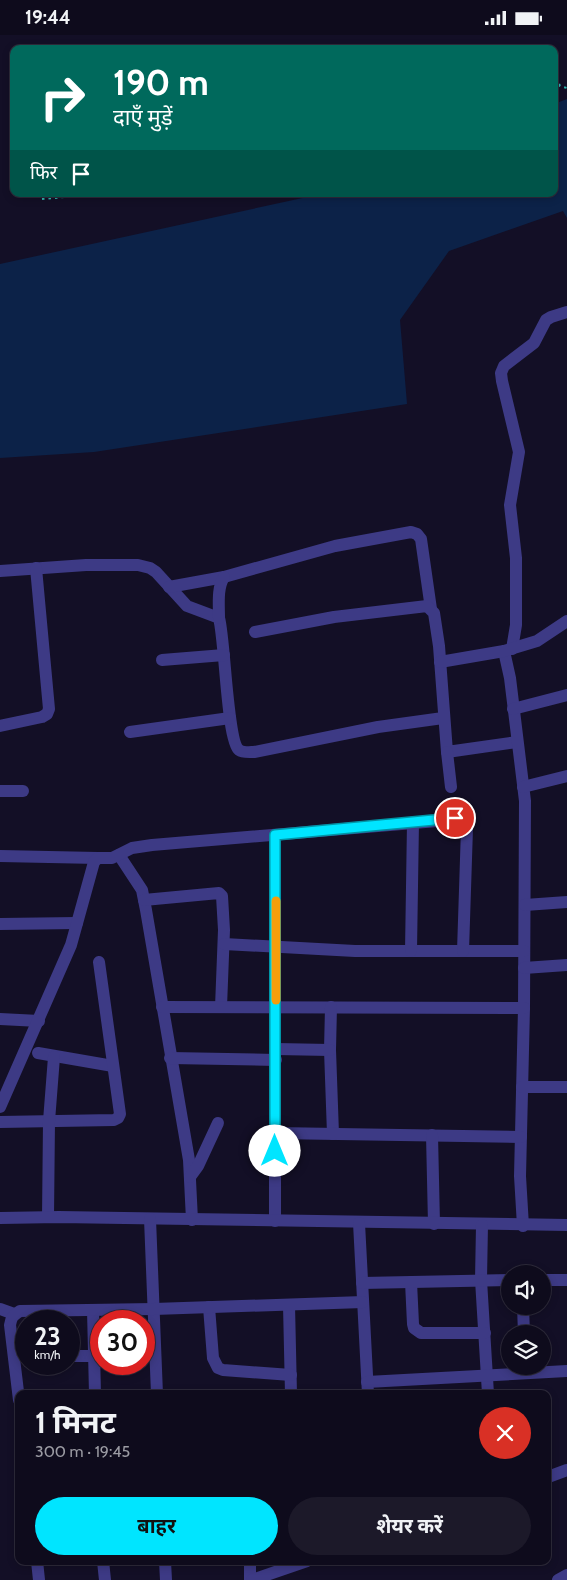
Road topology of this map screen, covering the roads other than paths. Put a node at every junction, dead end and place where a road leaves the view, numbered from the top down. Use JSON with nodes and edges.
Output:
{"nodes":[{"id":1,"x":567,"y":312,"type":"edge"},
{"id":2,"x":36,"y":568,"type":"junction"},
{"id":3,"x":0,"y":571,"type":"edge"},
{"id":4,"x":224,"y":577,"type":"junction"},
{"id":5,"x":169,"y":587,"type":"junction"},
{"id":6,"x":431,"y":609,"type":"junction"},
{"id":7,"x":219,"y":617,"type":"junction"},
{"id":8,"x":566,"y":623,"type":"edge"},
{"id":9,"x":255,"y":632,"type":"dead end"},
{"id":10,"x":508,"y":650,"type":"junction"},
{"id":11,"x":224,"y":655,"type":"junction"},
{"id":12,"x":162,"y":660,"type":"dead end"},
{"id":13,"x":440,"y":662,"type":"junction"},
{"id":14,"x":567,"y":695,"type":"edge"},
{"id":15,"x":513,"y":709,"type":"junction"},
{"id":16,"x":443,"y":717,"type":"junction"},
{"id":17,"x":230,"y":718,"type":"junction"},
{"id":18,"x":0,"y":726,"type":"edge"},
{"id":19,"x":130,"y":732,"type":"dead end"},
{"id":20,"x":517,"y":742,"type":"junction"},
{"id":21,"x":447,"y":751,"type":"junction"},
{"id":22,"x":567,"y":776,"type":"edge"},
{"id":23,"x":451,"y":787,"type":"dead end"},
{"id":24,"x":523,"y":787,"type":"junction"},
{"id":25,"x":0,"y":791,"type":"edge"},
{"id":26,"x":23,"y":791,"type":"dead end"},
{"id":27,"x":413,"y":822,"type":"junction"},
{"id":28,"x":275,"y":835,"type":"junction"},
{"id":29,"x":0,"y":856,"type":"edge"},
{"id":30,"x":107,"y":857,"type":"junction"},
{"id":31,"x":144,"y":900,"type":"junction"},
{"id":32,"x":567,"y":902,"type":"edge"},
{"id":33,"x":525,"y":905,"type":"junction"},
{"id":34,"x":77,"y":923,"type":"junction"},
{"id":35,"x":0,"y":924,"type":"edge"},
{"id":36,"x":224,"y":945,"type":"junction"},
{"id":37,"x":276,"y":947,"type":"junction"},
{"id":38,"x":411,"y":951,"type":"junction"},
{"id":39,"x":464,"y":951,"type":"junction"},
{"id":40,"x":524,"y":951,"type":"junction"},
{"id":41,"x":99,"y":962,"type":"dead end"},
{"id":42,"x":567,"y":965,"type":"edge"},
{"id":43,"x":524,"y":968,"type":"junction"},
{"id":44,"x":276,"y":1006,"type":"junction"},
{"id":45,"x":162,"y":1007,"type":"junction"},
{"id":46,"x":221,"y":1007,"type":"junction"},
{"id":47,"x":331,"y":1007,"type":"junction"},
{"id":48,"x":524,"y":1008,"type":"junction"},
{"id":49,"x":0,"y":1019,"type":"edge"},
{"id":50,"x":39,"y":1021,"type":"junction"},
{"id":51,"x":330,"y":1050,"type":"junction"},
{"id":52,"x":38,"y":1053,"type":"dead end"},
{"id":53,"x":276,"y":1054,"type":"junction"},
{"id":54,"x":54,"y":1057,"type":"junction"},
{"id":55,"x":170,"y":1058,"type":"junction"},
{"id":56,"x":113,"y":1066,"type":"junction"},
{"id":57,"x":522,"y":1087,"type":"junction"},
{"id":58,"x":567,"y":1087,"type":"edge"},
{"id":59,"x":2,"y":1099,"type":"edge"},
{"id":60,"x":49,"y":1121,"type":"junction"},
{"id":61,"x":0,"y":1122,"type":"edge"},
{"id":62,"x":218,"y":1123,"type":"dead end"},
{"id":63,"x":275,"y":1133,"type":"junction"},
{"id":64,"x":333,"y":1134,"type":"junction"},
{"id":65,"x":432,"y":1135,"type":"junction"},
{"id":66,"x":521,"y":1137,"type":"junction"},
{"id":67,"x":190,"y":1177,"type":"junction"},
{"id":68,"x":48,"y":1217,"type":"junction"},
{"id":69,"x":0,"y":1218,"type":"edge"},
{"id":70,"x":150,"y":1219,"type":"junction"},
{"id":71,"x":192,"y":1220,"type":"junction"},
{"id":72,"x":275,"y":1221,"type":"junction"},
{"id":73,"x":359,"y":1223,"type":"junction"},
{"id":74,"x":434,"y":1224,"type":"junction"},
{"id":75,"x":482,"y":1225,"type":"junction"},
{"id":76,"x":567,"y":1225,"type":"edge"},
{"id":77,"x":523,"y":1226,"type":"junction"},
{"id":78,"x":480,"y":1280,"type":"junction"},
{"id":79,"x":501,"y":1280,"type":"edge"},
{"id":80,"x":551,"y":1280,"type":"edge"},
{"id":81,"x":567,"y":1280,"type":"edge"},
{"id":82,"x":411,"y":1282,"type":"junction"},
{"id":83,"x":362,"y":1283,"type":"junction"},
{"id":84,"x":363,"y":1302,"type":"junction"},
{"id":85,"x":289,"y":1305,"type":"junction"},
{"id":86,"x":209,"y":1307,"type":"junction"},
{"id":87,"x":0,"y":1309,"type":"edge"},
{"id":88,"x":154,"y":1309,"type":"junction"},
{"id":89,"x":90,"y":1310,"type":"edge"},
{"id":90,"x":93,"y":1310,"type":"edge"},
{"id":91,"x":14,"y":1314,"type":"junction"},
{"id":92,"x":485,"y":1333,"type":"junction"},
{"id":93,"x":15,"y":1341,"type":"edge"},
{"id":94,"x":551,"y":1371,"type":"edge"},
{"id":95,"x":567,"y":1371,"type":"edge"},
{"id":96,"x":501,"y":1373,"type":"edge"},
{"id":97,"x":20,"y":1375,"type":"edge"},
{"id":98,"x":94,"y":1375,"type":"edge"},
{"id":99,"x":290,"y":1375,"type":"junction"},
{"id":100,"x":488,"y":1375,"type":"junction"},
{"id":101,"x":367,"y":1388,"type":"edge"},
{"id":102,"x":19,"y":1390,"type":"edge"},
{"id":103,"x":95,"y":1390,"type":"edge"},
{"id":104,"x":157,"y":1390,"type":"edge"},
{"id":105,"x":291,"y":1390,"type":"edge"},
{"id":106,"x":488,"y":1390,"type":"edge"},
{"id":107,"x":567,"y":1470,"type":"edge"},
{"id":108,"x":551,"y":1476,"type":"edge"},
{"id":109,"x":37,"y":1565,"type":"edge"},
{"id":110,"x":103,"y":1565,"type":"edge"},
{"id":111,"x":165,"y":1565,"type":"edge"},
{"id":112,"x":250,"y":1565,"type":"edge"},
{"id":113,"x":294,"y":1565,"type":"edge"},
{"id":114,"x":567,"y":1575,"type":"edge"},
{"id":115,"x":39,"y":1580,"type":"edge"},
{"id":116,"x":105,"y":1580,"type":"edge"},
{"id":117,"x":166,"y":1580,"type":"edge"},
{"id":118,"x":251,"y":1580,"type":"edge"},
{"id":119,"x":558,"y":1580,"type":"edge"}],
"edges":[{"from":1,"to":10,"type":"street"},
{"from":2,"to":3,"type":"street"},
{"from":2,"to":5,"type":"street"},
{"from":2,"to":18,"type":"street"},
{"from":4,"to":5,"type":"street"},
{"from":4,"to":6,"type":"street"},
{"from":4,"to":7,"type":"street"},
{"from":5,"to":7,"type":"street"},
{"from":6,"to":9,"type":"street"},
{"from":6,"to":13,"type":"street"},
{"from":7,"to":11,"type":"street"},
{"from":8,"to":10,"type":"street"},
{"from":10,"to":13,"type":"street"},
{"from":10,"to":15,"type":"street"},
{"from":11,"to":12,"type":"street"},
{"from":11,"to":17,"type":"street"},
{"from":13,"to":16,"type":"street"},
{"from":14,"to":15,"type":"street"},
{"from":15,"to":20,"type":"street"},
{"from":16,"to":17,"type":"street"},
{"from":16,"to":21,"type":"street"},
{"from":17,"to":19,"type":"street"},
{"from":20,"to":21,"type":"street"},
{"from":20,"to":24,"type":"street"},
{"from":21,"to":23,"type":"street"},
{"from":22,"to":24,"type":"street"},
{"from":24,"to":33,"type":"street"},
{"from":25,"to":26,"type":"street"},
{"from":27,"to":28,"type":"street"},
{"from":27,"to":38,"type":"street"},
{"from":27,"to":39,"type":"street"},
{"from":28,"to":30,"type":"street"},
{"from":28,"to":37,"type":"street"},
{"from":29,"to":30,"type":"street"},
{"from":30,"to":31,"type":"street"},
{"from":30,"to":34,"type":"street"},
{"from":31,"to":36,"type":"street"},
{"from":31,"to":45,"type":"street"},
{"from":32,"to":33,"type":"street"},
{"from":33,"to":40,"type":"street"},
{"from":34,"to":35,"type":"street"},
{"from":34,"to":50,"type":"street"},
{"from":36,"to":37,"type":"street"},
{"from":36,"to":46,"type":"street"},
{"from":37,"to":38,"type":"street"},
{"from":37,"to":44,"type":"street"},
{"from":38,"to":39,"type":"street"},
{"from":39,"to":40,"type":"street"},
{"from":40,"to":43,"type":"street"},
{"from":41,"to":56,"type":"street"},
{"from":42,"to":43,"type":"street"},
{"from":43,"to":48,"type":"street"},
{"from":44,"to":46,"type":"street"},
{"from":44,"to":47,"type":"street"},
{"from":44,"to":53,"type":"street"},
{"from":45,"to":46,"type":"street"},
{"from":45,"to":55,"type":"street"},
{"from":47,"to":48,"type":"street"},
{"from":47,"to":51,"type":"street"},
{"from":48,"to":57,"type":"street"},
{"from":49,"to":50,"type":"street"},
{"from":50,"to":59,"type":"street"},
{"from":51,"to":53,"type":"street"},
{"from":51,"to":64,"type":"street"},
{"from":52,"to":54,"type":"street"},
{"from":53,"to":55,"type":"street"},
{"from":53,"to":63,"type":"street"},
{"from":54,"to":56,"type":"street"},
{"from":54,"to":60,"type":"street"},
{"from":55,"to":67,"type":"street"},
{"from":56,"to":60,"type":"street"},
{"from":57,"to":58,"type":"street"},
{"from":57,"to":66,"type":"street"},
{"from":60,"to":61,"type":"street"},
{"from":60,"to":68,"type":"street"},
{"from":62,"to":67,"type":"street"},
{"from":63,"to":64,"type":"street"},
{"from":63,"to":72,"type":"street"},
{"from":64,"to":65,"type":"street"},
{"from":65,"to":66,"type":"street"},
{"from":65,"to":74,"type":"street"},
{"from":66,"to":77,"type":"street"},
{"from":67,"to":71,"type":"street"},
{"from":68,"to":69,"type":"street"},
{"from":68,"to":70,"type":"street"},
{"from":70,"to":71,"type":"street"},
{"from":70,"to":88,"type":"street"},
{"from":71,"to":72,"type":"street"},
{"from":72,"to":73,"type":"street"},
{"from":73,"to":74,"type":"street"},
{"from":73,"to":83,"type":"street"},
{"from":74,"to":75,"type":"street"},
{"from":75,"to":77,"type":"street"},
{"from":75,"to":78,"type":"street"},
{"from":76,"to":77,"type":"street"},
{"from":78,"to":79,"type":"street"},
{"from":78,"to":82,"type":"street"},
{"from":78,"to":92,"type":"street"},
{"from":80,"to":81,"type":"street"},
{"from":82,"to":83,"type":"street"},
{"from":82,"to":92,"type":"street"},
{"from":83,"to":84,"type":"street"},
{"from":84,"to":85,"type":"street"},
{"from":84,"to":101,"type":"street"},
{"from":85,"to":86,"type":"street"},
{"from":85,"to":99,"type":"street"},
{"from":86,"to":88,"type":"street"},
{"from":86,"to":99,"type":"street"},
{"from":87,"to":91,"type":"street"},
{"from":88,"to":90,"type":"street"},
{"from":88,"to":104,"type":"street"},
{"from":89,"to":91,"type":"street"},
{"from":91,"to":93,"type":"street"},
{"from":92,"to":100,"type":"street"},
{"from":94,"to":95,"type":"street"},
{"from":96,"to":100,"type":"street"},
{"from":97,"to":102,"type":"street"},
{"from":98,"to":103,"type":"street"},
{"from":99,"to":105,"type":"street"},
{"from":100,"to":101,"type":"street"},
{"from":100,"to":106,"type":"street"},
{"from":107,"to":108,"type":"street"},
{"from":109,"to":115,"type":"street"},
{"from":110,"to":116,"type":"street"},
{"from":111,"to":117,"type":"street"},
{"from":112,"to":118,"type":"street"},
{"from":113,"to":118,"type":"street"},
{"from":114,"to":119,"type":"street"}]}
